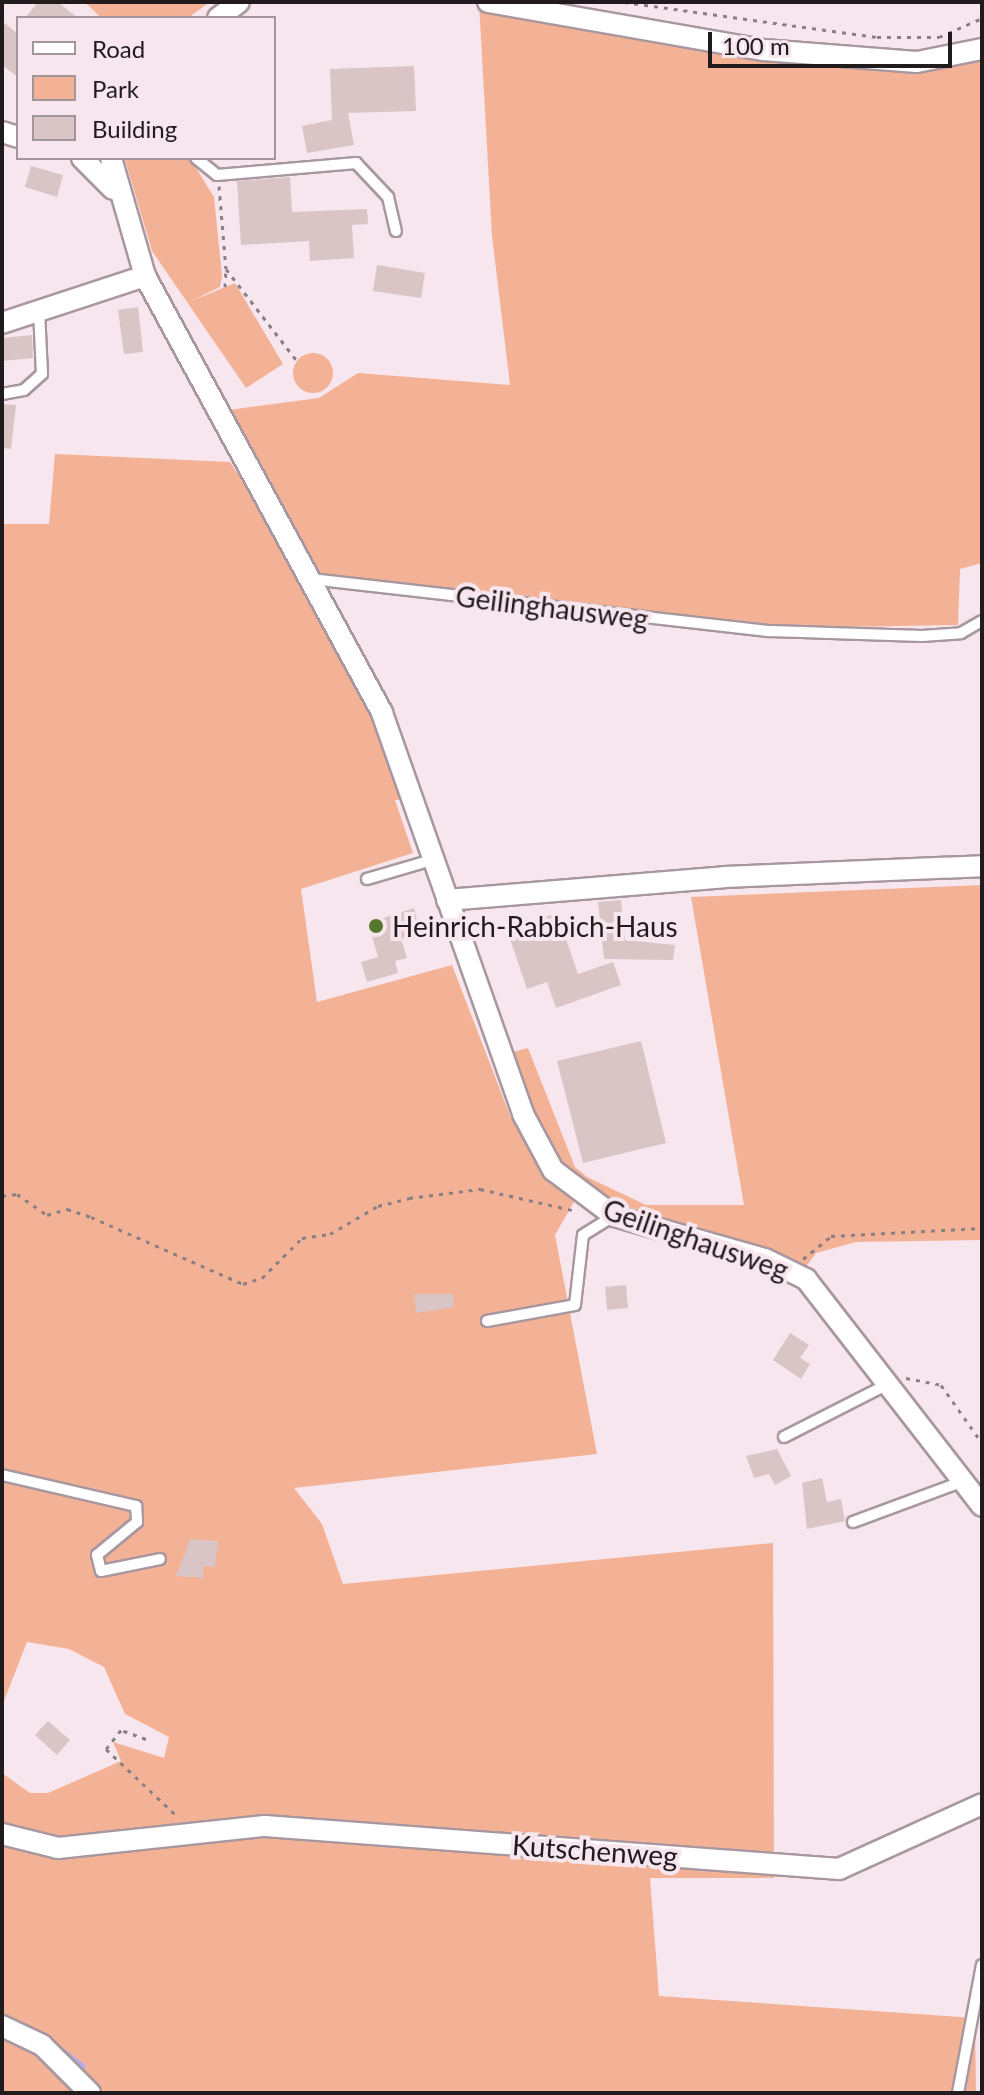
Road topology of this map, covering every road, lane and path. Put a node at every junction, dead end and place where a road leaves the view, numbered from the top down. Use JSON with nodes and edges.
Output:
{"nodes":[{"id":1,"x":239,"y":2,"type":"edge"},
{"id":2,"x":488,"y":2,"type":"edge"},
{"id":3,"x":624,"y":2,"type":"edge"},
{"id":4,"x":221,"y":16,"type":"edge"},
{"id":5,"x":982,"y":18,"type":"edge"},
{"id":6,"x":982,"y":49,"type":"edge"},
{"id":7,"x":85,"y":160,"type":"edge"},
{"id":8,"x":111,"y":160,"type":"edge"},
{"id":9,"x":198,"y":160,"type":"edge"},
{"id":10,"x":217,"y":175,"type":"junction"},
{"id":11,"x":116,"y":192,"type":"junction"},
{"id":12,"x":396,"y":231,"type":"dead end"},
{"id":13,"x":226,"y":269,"type":"junction"},
{"id":14,"x":145,"y":276,"type":"junction"},
{"id":15,"x":225,"y":287,"type":"dead end"},
{"id":16,"x":39,"y":311,"type":"junction"},
{"id":17,"x":2,"y":323,"type":"edge"},
{"id":18,"x":297,"y":361,"type":"dead end"},
{"id":19,"x":2,"y":394,"type":"edge"},
{"id":20,"x":311,"y":579,"type":"junction"},
{"id":21,"x":982,"y":621,"type":"edge"},
{"id":22,"x":432,"y":860,"type":"junction"},
{"id":23,"x":982,"y":866,"type":"edge"},
{"id":24,"x":367,"y":879,"type":"dead end"},
{"id":25,"x":447,"y":900,"type":"junction"},
{"id":26,"x":2,"y":1196,"type":"edge"},
{"id":27,"x":607,"y":1213,"type":"junction"},
{"id":28,"x":982,"y":1228,"type":"edge"},
{"id":29,"x":794,"y":1271,"type":"junction"},
{"id":30,"x":487,"y":1321,"type":"dead end"},
{"id":31,"x":890,"y":1383,"type":"junction"},
{"id":32,"x":784,"y":1437,"type":"dead end"},
{"id":33,"x":982,"y":1443,"type":"edge"},
{"id":34,"x":2,"y":1475,"type":"edge"},
{"id":35,"x":961,"y":1482,"type":"junction"},
{"id":36,"x":982,"y":1506,"type":"edge"},
{"id":37,"x":853,"y":1522,"type":"dead end"},
{"id":38,"x":160,"y":1559,"type":"dead end"},
{"id":39,"x":146,"y":1739,"type":"dead end"},
{"id":40,"x":982,"y":1804,"type":"edge"},
{"id":41,"x":195,"y":1833,"type":"junction"},
{"id":42,"x":2,"y":1834,"type":"edge"},
{"id":43,"x":982,"y":1965,"type":"edge"},
{"id":44,"x":2,"y":2026,"type":"edge"},
{"id":45,"x":90,"y":2093,"type":"edge"},
{"id":46,"x":958,"y":2093,"type":"edge"}],
"edges":[{"from":1,"to":4,"type":"street"},
{"from":2,"to":6,"type":"street"},
{"from":3,"to":5,"type":"path"},
{"from":7,"to":11,"type":"street","name":"Geilinghausweg"},
{"from":8,"to":11,"type":"street","name":"Geilinghausweg"},
{"from":9,"to":10,"type":"lane"},
{"from":10,"to":12,"type":"lane"},
{"from":10,"to":13,"type":"path"},
{"from":11,"to":14,"type":"street","name":"Geilinghausweg"},
{"from":13,"to":15,"type":"path"},
{"from":13,"to":18,"type":"path"},
{"from":14,"to":16,"type":"street"},
{"from":14,"to":20,"type":"street","name":"Geilinghausweg"},
{"from":16,"to":17,"type":"street"},
{"from":16,"to":19,"type":"lane"},
{"from":20,"to":21,"type":"lane","name":"Geilinghausweg"},
{"from":20,"to":22,"type":"street","name":"Geilinghausweg"},
{"from":22,"to":24,"type":"lane"},
{"from":22,"to":25,"type":"street","name":"Geilinghausweg"},
{"from":23,"to":25,"type":"street"},
{"from":25,"to":27,"type":"street","name":"Geilinghausweg"},
{"from":26,"to":27,"type":"path"},
{"from":27,"to":29,"type":"street","name":"Geilinghausweg"},
{"from":27,"to":30,"type":"lane"},
{"from":28,"to":29,"type":"path"},
{"from":29,"to":31,"type":"street","name":"Geilinghausweg"},
{"from":31,"to":32,"type":"lane"},
{"from":31,"to":33,"type":"path"},
{"from":31,"to":35,"type":"street","name":"Geilinghausweg"},
{"from":34,"to":38,"type":"lane"},
{"from":35,"to":36,"type":"street","name":"Geilinghausweg"},
{"from":35,"to":37,"type":"lane"},
{"from":39,"to":41,"type":"path"},
{"from":40,"to":41,"type":"street","name":"Kutschenweg"},
{"from":41,"to":42,"type":"street","name":"Kutschenweg"},
{"from":43,"to":46,"type":"lane"},
{"from":44,"to":45,"type":"street"}]}
